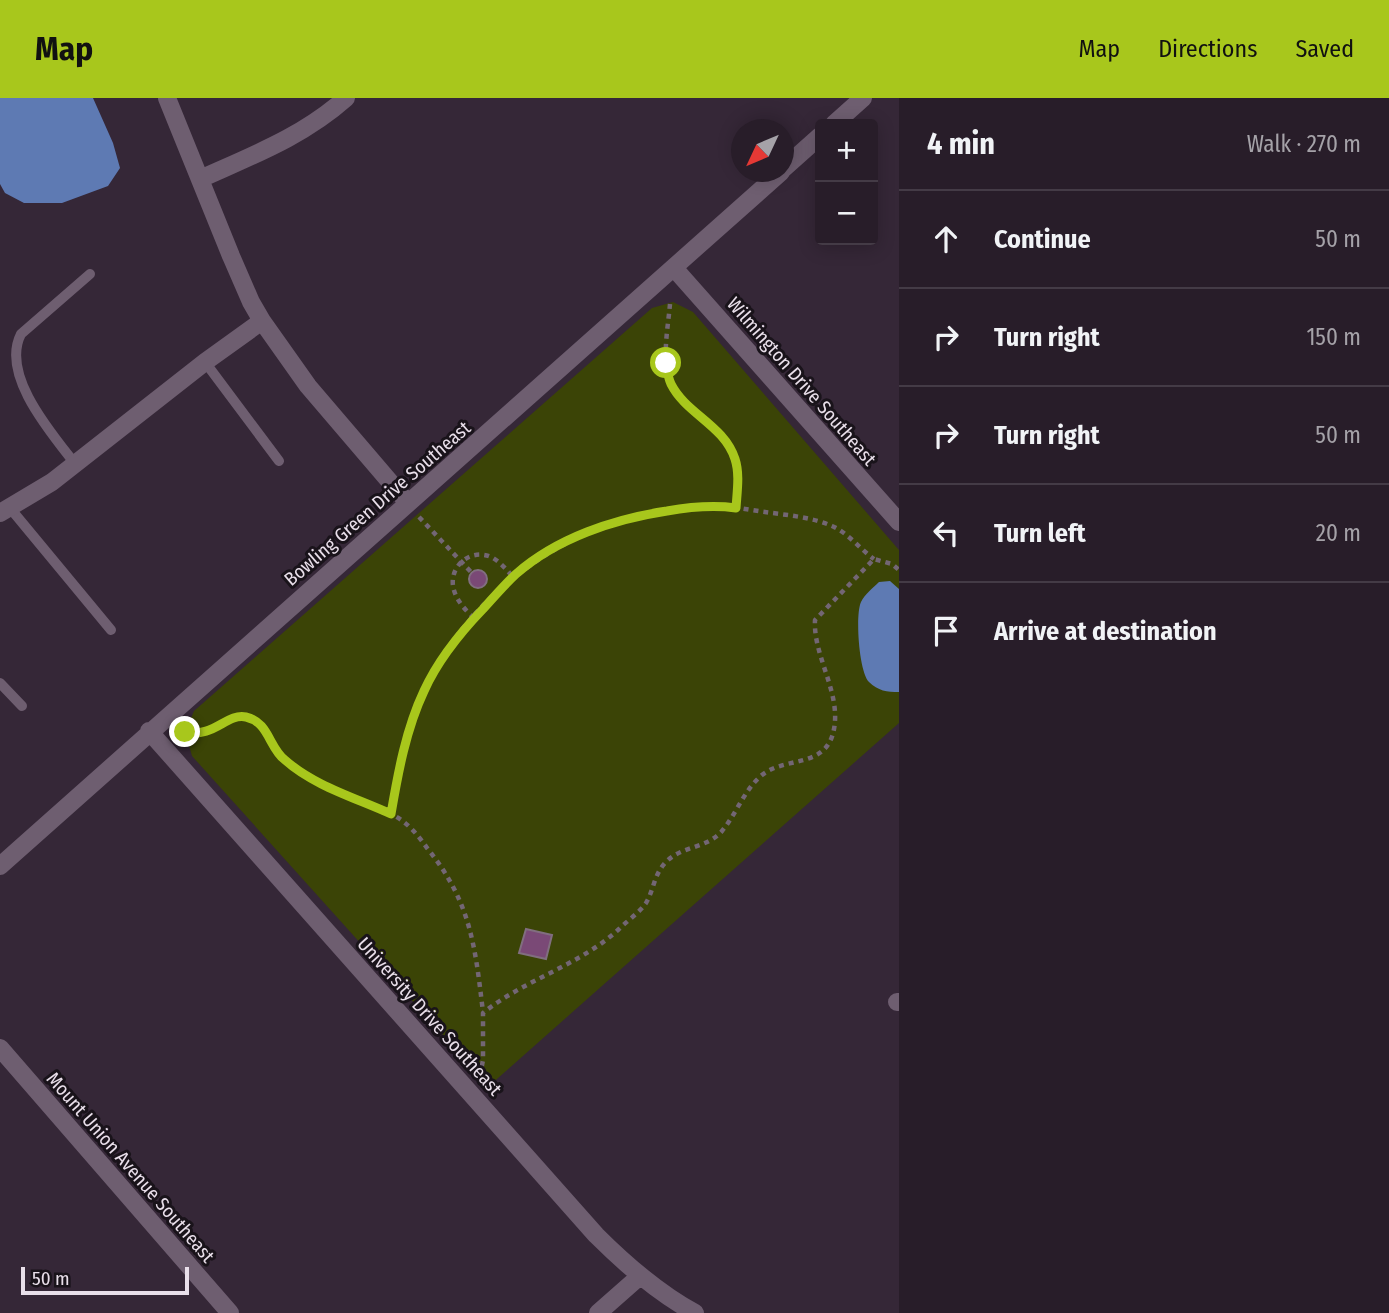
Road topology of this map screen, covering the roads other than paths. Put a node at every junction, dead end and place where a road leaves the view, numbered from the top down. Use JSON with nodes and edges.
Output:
{"nodes":[{"id":1,"x":167,"y":98,"type":"edge"},
{"id":2,"x":346,"y":98,"type":"edge"},
{"id":3,"x":863,"y":98,"type":"edge"},
{"id":4,"x":840,"y":119,"type":"edge"},
{"id":5,"x":815,"y":140,"type":"edge"},
{"id":6,"x":794,"y":159,"type":"edge"},
{"id":7,"x":200,"y":179,"type":"junction"},
{"id":8,"x":769,"y":182,"type":"edge"},
{"id":9,"x":674,"y":268,"type":"junction"},
{"id":10,"x":90,"y":274,"type":"dead end"},
{"id":11,"x":262,"y":321,"type":"junction"},
{"id":12,"x":205,"y":362,"type":"junction"},
{"id":13,"x":279,"y":461,"type":"dead end"},
{"id":14,"x":76,"y":465,"type":"junction"},
{"id":15,"x":413,"y":509,"type":"junction"},
{"id":16,"x":5,"y":510,"type":"edge"},
{"id":17,"x":899,"y":522,"type":"edge"},
{"id":18,"x":111,"y":630,"type":"dead end"},
{"id":19,"x":0,"y":683,"type":"edge"},
{"id":20,"x":22,"y":706,"type":"dead end"},
{"id":21,"x":149,"y":731,"type":"junction"},
{"id":22,"x":0,"y":866,"type":"edge"},
{"id":23,"x":0,"y":1048,"type":"edge"},
{"id":24,"x":640,"y":1276,"type":"junction"},
{"id":25,"x":230,"y":1313,"type":"edge"},
{"id":26,"x":598,"y":1313,"type":"edge"},
{"id":27,"x":695,"y":1313,"type":"edge"}],
"edges":[{"from":1,"to":7,"type":"street"},
{"from":2,"to":7,"type":"street"},
{"from":3,"to":4,"type":"street"},
{"from":5,"to":6,"type":"street","name":"Bowling Green Drive Southeast"},
{"from":7,"to":11,"type":"street"},
{"from":8,"to":9,"type":"street","name":"Bowling Green Drive Southeast"},
{"from":9,"to":15,"type":"street","name":"Bowling Green Drive Southeast"},
{"from":9,"to":17,"type":"street","name":"Wilmington Drive Southeast"},
{"from":10,"to":14,"type":"lane"},
{"from":11,"to":12,"type":"street"},
{"from":11,"to":15,"type":"street"},
{"from":12,"to":13,"type":"lane"},
{"from":12,"to":14,"type":"street"},
{"from":14,"to":16,"type":"street"},
{"from":15,"to":21,"type":"street","name":"Bowling Green Drive Southeast"},
{"from":16,"to":18,"type":"lane"},
{"from":19,"to":20,"type":"lane"},
{"from":21,"to":22,"type":"street","name":"Bowling Green Drive Southeast"},
{"from":21,"to":24,"type":"street","name":"University Drive Southeast"},
{"from":23,"to":25,"type":"street","name":"Mount Union Avenue Southeast"},
{"from":24,"to":26,"type":"street"},
{"from":24,"to":27,"type":"street","name":"University Drive Southeast"}]}
